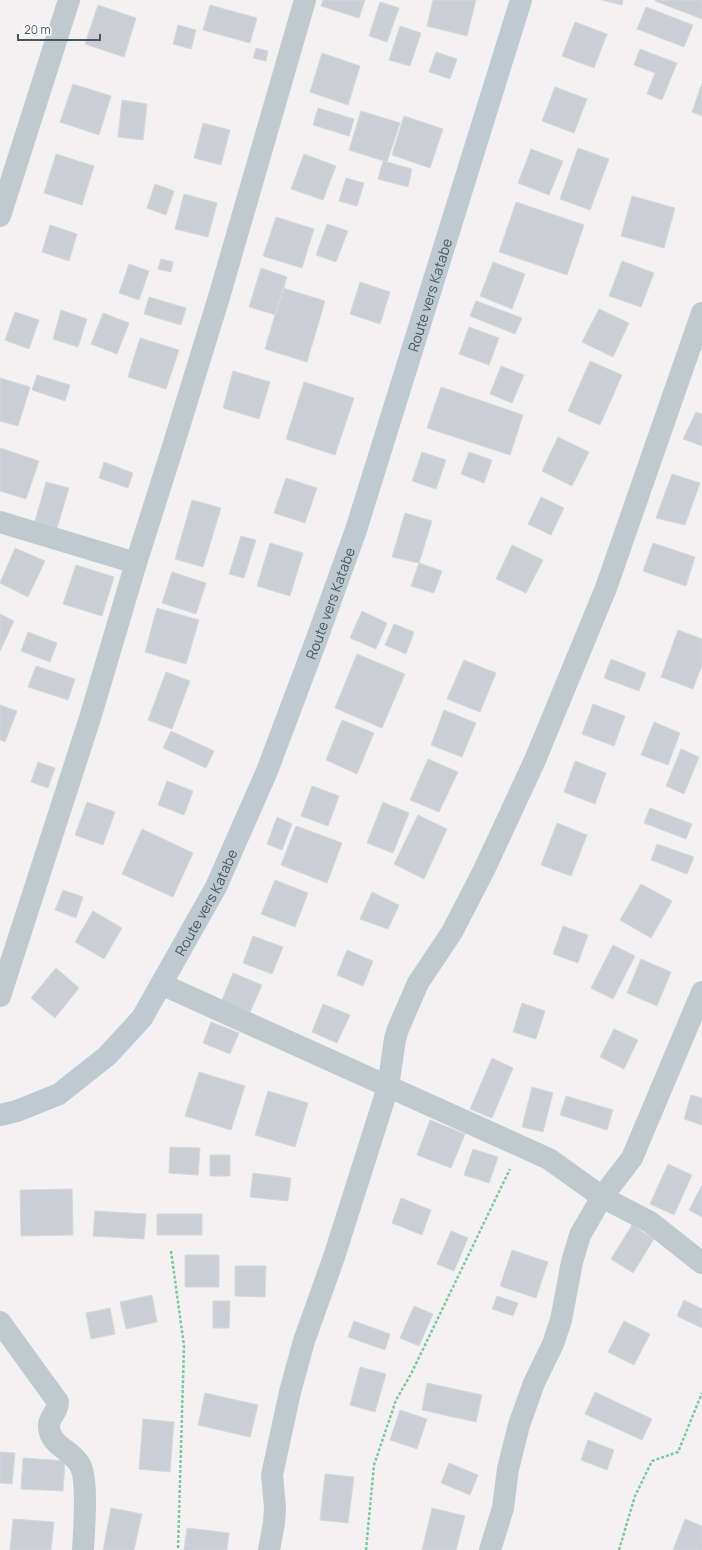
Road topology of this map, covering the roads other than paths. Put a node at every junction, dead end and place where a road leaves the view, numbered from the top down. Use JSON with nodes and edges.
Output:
{"nodes":[{"id":1,"x":69,"y":0,"type":"edge"},
{"id":2,"x":305,"y":0,"type":"edge"},
{"id":3,"x":521,"y":0,"type":"edge"},
{"id":4,"x":0,"y":216,"type":"edge"},
{"id":5,"x":702,"y":313,"type":"edge"},
{"id":6,"x":0,"y":522,"type":"edge"},
{"id":7,"x":136,"y":563,"type":"junction"},
{"id":8,"x":161,"y":984,"type":"junction"},
{"id":9,"x":702,"y":992,"type":"edge"},
{"id":10,"x":0,"y":996,"type":"edge"},
{"id":11,"x":388,"y":1086,"type":"junction"},
{"id":12,"x":0,"y":1115,"type":"edge"},
{"id":13,"x":602,"y":1197,"type":"junction"},
{"id":14,"x":702,"y":1263,"type":"edge"},
{"id":15,"x":0,"y":1322,"type":"edge"},
{"id":16,"x":83,"y":1550,"type":"edge"},
{"id":17,"x":269,"y":1550,"type":"edge"},
{"id":18,"x":490,"y":1550,"type":"edge"}],
"edges":[{"from":1,"to":4,"type":"street"},
{"from":2,"to":7,"type":"street"},
{"from":3,"to":8,"type":"street","name":"Route vers Katabe"},
{"from":5,"to":11,"type":"street"},
{"from":6,"to":7,"type":"street"},
{"from":7,"to":10,"type":"street"},
{"from":8,"to":11,"type":"street"},
{"from":8,"to":12,"type":"street","name":"Route vers Katabe"},
{"from":9,"to":13,"type":"street"},
{"from":11,"to":13,"type":"street"},
{"from":11,"to":17,"type":"street"},
{"from":13,"to":14,"type":"street"},
{"from":13,"to":18,"type":"street"},
{"from":15,"to":16,"type":"street"}]}
